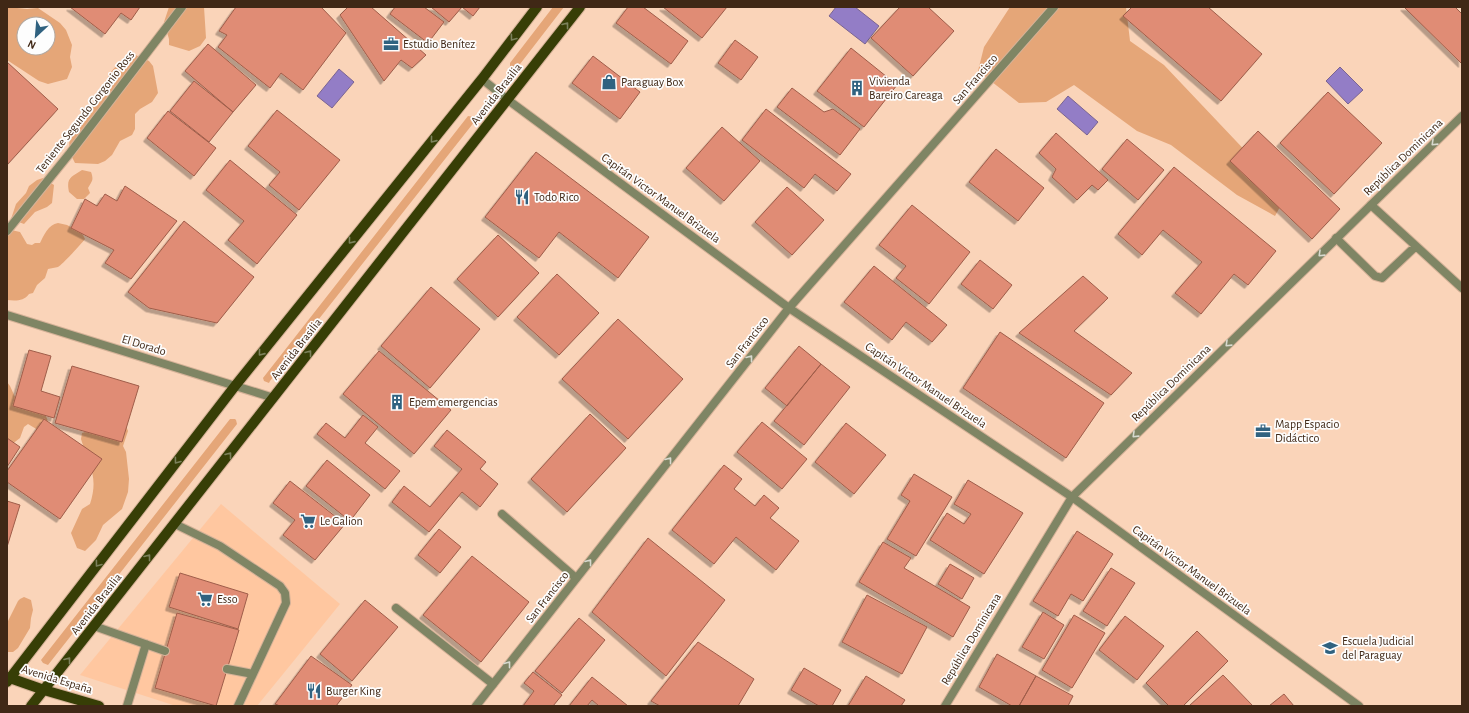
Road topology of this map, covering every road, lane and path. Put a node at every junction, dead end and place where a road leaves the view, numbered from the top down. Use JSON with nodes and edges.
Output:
{"nodes":[{"id":1,"x":182,"y":7,"type":"edge"},
{"id":2,"x":537,"y":7,"type":"edge"},
{"id":3,"x":580,"y":7,"type":"edge"},
{"id":4,"x":1054,"y":7,"type":"edge"},
{"id":5,"x":482,"y":79,"type":"junction"},
{"id":6,"x":508,"y":100,"type":"junction"},
{"id":7,"x":1462,"y":116,"type":"edge"},
{"id":8,"x":1371,"y":205,"type":"junction"},
{"id":9,"x":7,"y":231,"type":"edge"},
{"id":10,"x":1336,"y":238,"type":"junction"},
{"id":11,"x":1416,"y":246,"type":"junction"},
{"id":12,"x":1462,"y":288,"type":"edge"},
{"id":13,"x":790,"y":308,"type":"junction"},
{"id":14,"x":7,"y":315,"type":"edge"},
{"id":15,"x":235,"y":386,"type":"junction"},
{"id":16,"x":274,"y":398,"type":"junction"},
{"id":17,"x":1072,"y":497,"type":"junction"},
{"id":18,"x":502,"y":514,"type":"dead end"},
{"id":19,"x":175,"y":524,"type":"junction"},
{"id":20,"x":576,"y":578,"type":"junction"},
{"id":21,"x":396,"y":608,"type":"dead end"},
{"id":22,"x":94,"y":626,"type":"junction"},
{"id":23,"x":146,"y":644,"type":"junction"},
{"id":24,"x":165,"y":651,"type":"dead end"},
{"id":25,"x":227,"y":669,"type":"dead end"},
{"id":26,"x":253,"y":674,"type":"junction"},
{"id":27,"x":8,"y":679,"type":"edge"},
{"id":28,"x":493,"y":684,"type":"junction"},
{"id":29,"x":44,"y":690,"type":"junction"},
{"id":30,"x":31,"y":706,"type":"edge"},
{"id":31,"x":99,"y":706,"type":"edge"},
{"id":32,"x":127,"y":706,"type":"edge"},
{"id":33,"x":238,"y":706,"type":"edge"},
{"id":34,"x":476,"y":706,"type":"edge"},
{"id":35,"x":945,"y":706,"type":"edge"},
{"id":36,"x":1359,"y":706,"type":"edge"}],
"edges":[{"from":1,"to":9,"type":"street","name":"Teniente Segundo Gorgonio Ross"},
{"from":2,"to":5,"type":"main road","name":"Avenida Brasilia","one_way":true},
{"from":6,"to":3,"type":"main road","name":"Avenida Brasilia","one_way":true},
{"from":4,"to":13,"type":"street","name":"San Francisco"},
{"from":5,"to":6,"type":"street","name":"Capitán Victor Manuel Brizuela"},
{"from":5,"to":15,"type":"main road","name":"Avenida Brasilia","one_way":true},
{"from":6,"to":13,"type":"street","name":"Capitán Victor Manuel Brizuela"},
{"from":16,"to":6,"type":"main road","name":"Avenida Brasilia","one_way":true},
{"from":7,"to":8,"type":"street","name":"República Dominicana","one_way":true},
{"from":8,"to":10,"type":"street","name":"República Dominicana"},
{"from":8,"to":11,"type":"street"},
{"from":10,"to":11,"type":"street"},
{"from":10,"to":17,"type":"street","name":"República Dominicana","one_way":true},
{"from":11,"to":12,"type":"street"},
{"from":13,"to":17,"type":"street","name":"Capitán Victor Manuel Brizuela"},
{"from":20,"to":13,"type":"street","name":"San Francisco","one_way":true},
{"from":14,"to":15,"type":"street","name":"El Dorado"},
{"from":15,"to":16,"type":"street","name":"El Dorado"},
{"from":15,"to":27,"type":"main road","name":"Avenida Brasilia","one_way":true},
{"from":19,"to":16,"type":"main road","name":"Avenida Brasilia","one_way":true},
{"from":17,"to":35,"type":"street","name":"República Dominicana"},
{"from":17,"to":36,"type":"street","name":"Capitán Victor Manuel Brizuela"},
{"from":18,"to":20,"type":"street"},
{"from":22,"to":19,"type":"main road","name":"Avenida Brasilia","one_way":true},
{"from":19,"to":26,"type":"street"},
{"from":28,"to":20,"type":"street","name":"San Francisco","one_way":true},
{"from":21,"to":28,"type":"street"},
{"from":22,"to":23,"type":"street"},
{"from":29,"to":22,"type":"main road","name":"Avenida Brasilia","one_way":true},
{"from":23,"to":24,"type":"street"},
{"from":23,"to":32,"type":"street"},
{"from":25,"to":26,"type":"street"},
{"from":26,"to":33,"type":"street"},
{"from":27,"to":29,"type":"main road","name":"Avenida España"},
{"from":28,"to":34,"type":"street","name":"San Francisco"},
{"from":29,"to":30,"type":"main road","name":"Avenida Brasilia"},
{"from":29,"to":31,"type":"main road","name":"Avenida España"}]}
